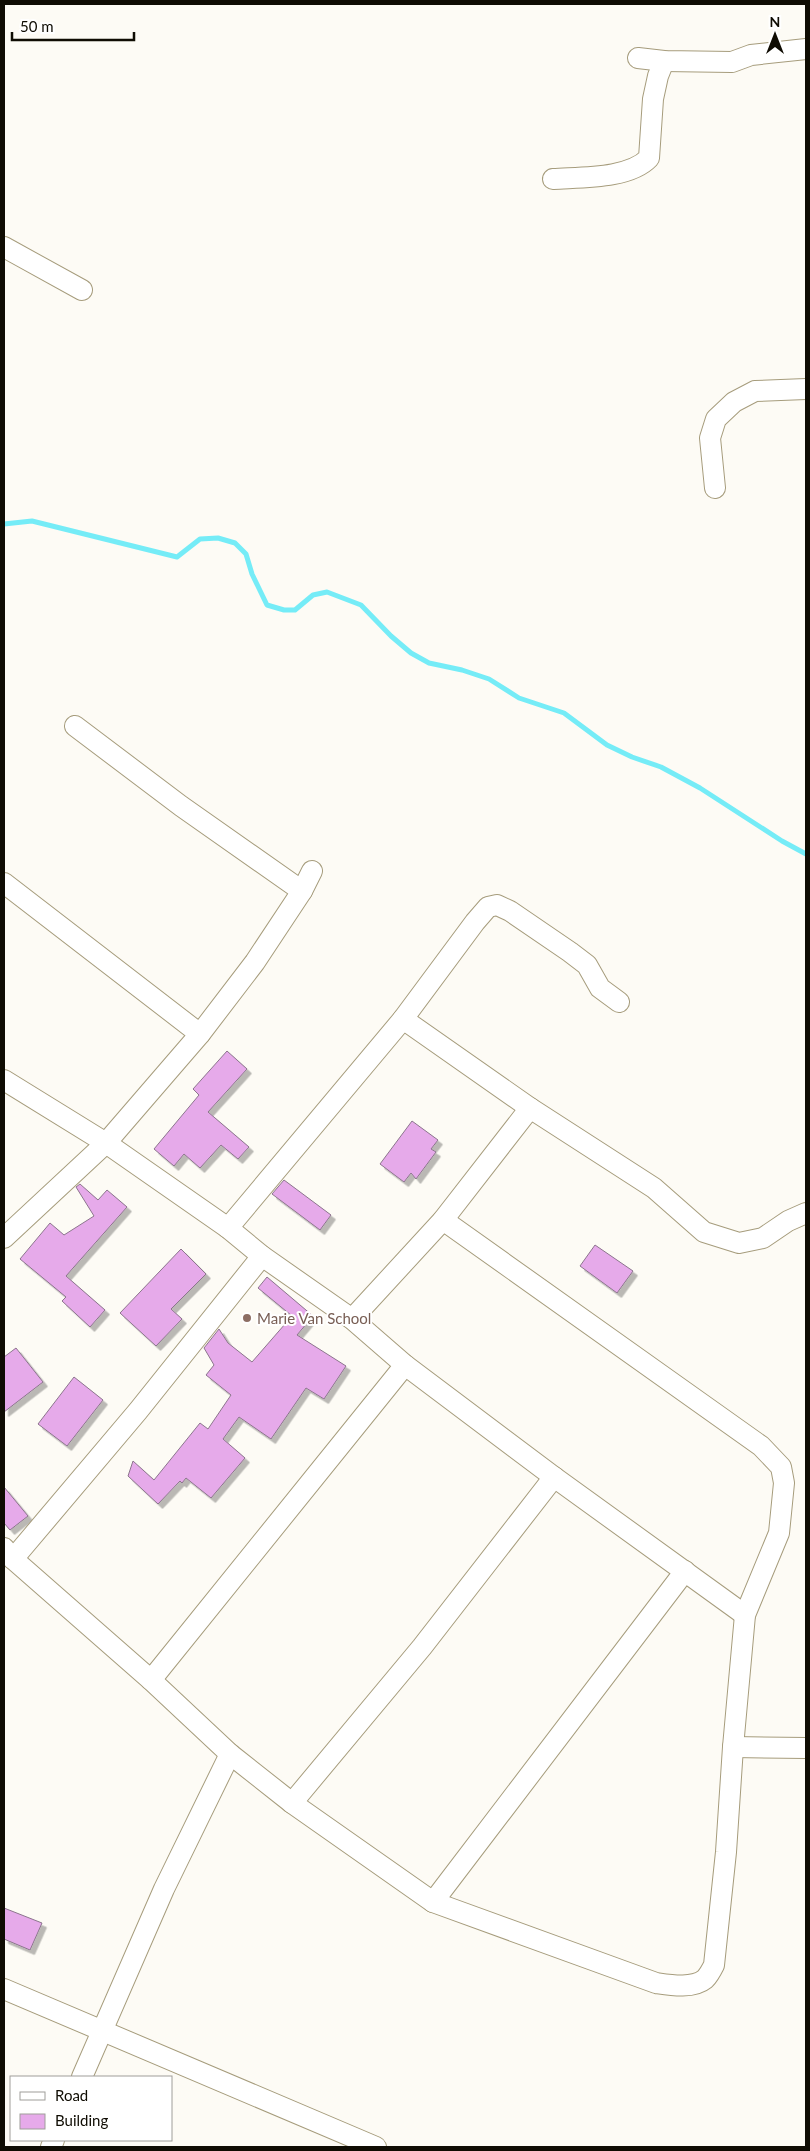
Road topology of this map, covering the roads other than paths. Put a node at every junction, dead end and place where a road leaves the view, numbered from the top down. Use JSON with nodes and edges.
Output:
{"nodes":[{"id":1,"x":806,"y":49,"type":"edge"},
{"id":2,"x":638,"y":58,"type":"dead end"},
{"id":3,"x":664,"y":61,"type":"junction"},
{"id":4,"x":553,"y":179,"type":"dead end"},
{"id":5,"x":4,"y":247,"type":"edge"},
{"id":6,"x":82,"y":290,"type":"dead end"},
{"id":7,"x":806,"y":389,"type":"edge"},
{"id":8,"x":715,"y":488,"type":"dead end"},
{"id":9,"x":75,"y":726,"type":"dead end"},
{"id":10,"x":312,"y":871,"type":"dead end"},
{"id":11,"x":4,"y":883,"type":"edge"},
{"id":12,"x":302,"y":891,"type":"junction"},
{"id":13,"x":618,"y":1002,"type":"dead end"},
{"id":14,"x":403,"y":1019,"type":"junction"},
{"id":15,"x":200,"y":1034,"type":"junction"},
{"id":16,"x":4,"y":1080,"type":"edge"},
{"id":17,"x":530,"y":1108,"type":"junction"},
{"id":18,"x":106,"y":1143,"type":"junction"},
{"id":19,"x":806,"y":1213,"type":"edge"},
{"id":20,"x":442,"y":1220,"type":"junction"},
{"id":21,"x":228,"y":1228,"type":"junction"},
{"id":22,"x":4,"y":1238,"type":"edge"},
{"id":23,"x":262,"y":1256,"type":"junction"},
{"id":24,"x":352,"y":1319,"type":"junction"},
{"id":25,"x":405,"y":1365,"type":"junction"},
{"id":26,"x":554,"y":1477,"type":"junction"},
{"id":27,"x":8,"y":1553,"type":"edge"},
{"id":28,"x":685,"y":1571,"type":"junction"},
{"id":29,"x":745,"y":1615,"type":"junction"},
{"id":30,"x":150,"y":1680,"type":"junction"},
{"id":31,"x":733,"y":1747,"type":"junction"},
{"id":32,"x":806,"y":1748,"type":"edge"},
{"id":33,"x":230,"y":1754,"type":"junction"},
{"id":34,"x":292,"y":1803,"type":"junction"},
{"id":35,"x":433,"y":1902,"type":"junction"},
{"id":36,"x":4,"y":1990,"type":"edge"},
{"id":37,"x":102,"y":2033,"type":"junction"},
{"id":38,"x":82,"y":2076,"type":"edge"},
{"id":39,"x":376,"y":2147,"type":"edge"}],
"edges":[{"from":1,"to":3,"type":"street"},
{"from":2,"to":3,"type":"street"},
{"from":3,"to":4,"type":"street"},
{"from":5,"to":6,"type":"street"},
{"from":7,"to":8,"type":"street"},
{"from":9,"to":12,"type":"street"},
{"from":10,"to":12,"type":"street"},
{"from":11,"to":15,"type":"street"},
{"from":12,"to":15,"type":"street"},
{"from":13,"to":14,"type":"street"},
{"from":14,"to":17,"type":"street"},
{"from":14,"to":21,"type":"street"},
{"from":15,"to":18,"type":"street"},
{"from":16,"to":18,"type":"street"},
{"from":17,"to":19,"type":"street"},
{"from":17,"to":20,"type":"street"},
{"from":18,"to":21,"type":"street"},
{"from":18,"to":22,"type":"street"},
{"from":20,"to":24,"type":"street"},
{"from":20,"to":29,"type":"street"},
{"from":21,"to":23,"type":"street"},
{"from":23,"to":24,"type":"street"},
{"from":23,"to":27,"type":"street"},
{"from":24,"to":25,"type":"street"},
{"from":25,"to":26,"type":"street"},
{"from":25,"to":30,"type":"street"},
{"from":26,"to":28,"type":"street"},
{"from":26,"to":34,"type":"street"},
{"from":27,"to":30,"type":"street"},
{"from":28,"to":29,"type":"street"},
{"from":28,"to":35,"type":"street"},
{"from":29,"to":31,"type":"street"},
{"from":30,"to":33,"type":"street"},
{"from":31,"to":32,"type":"street"},
{"from":31,"to":35,"type":"street"},
{"from":33,"to":34,"type":"street"},
{"from":33,"to":37,"type":"street"},
{"from":34,"to":35,"type":"street"},
{"from":36,"to":37,"type":"street"},
{"from":37,"to":38,"type":"street"},
{"from":37,"to":39,"type":"street"}]}
